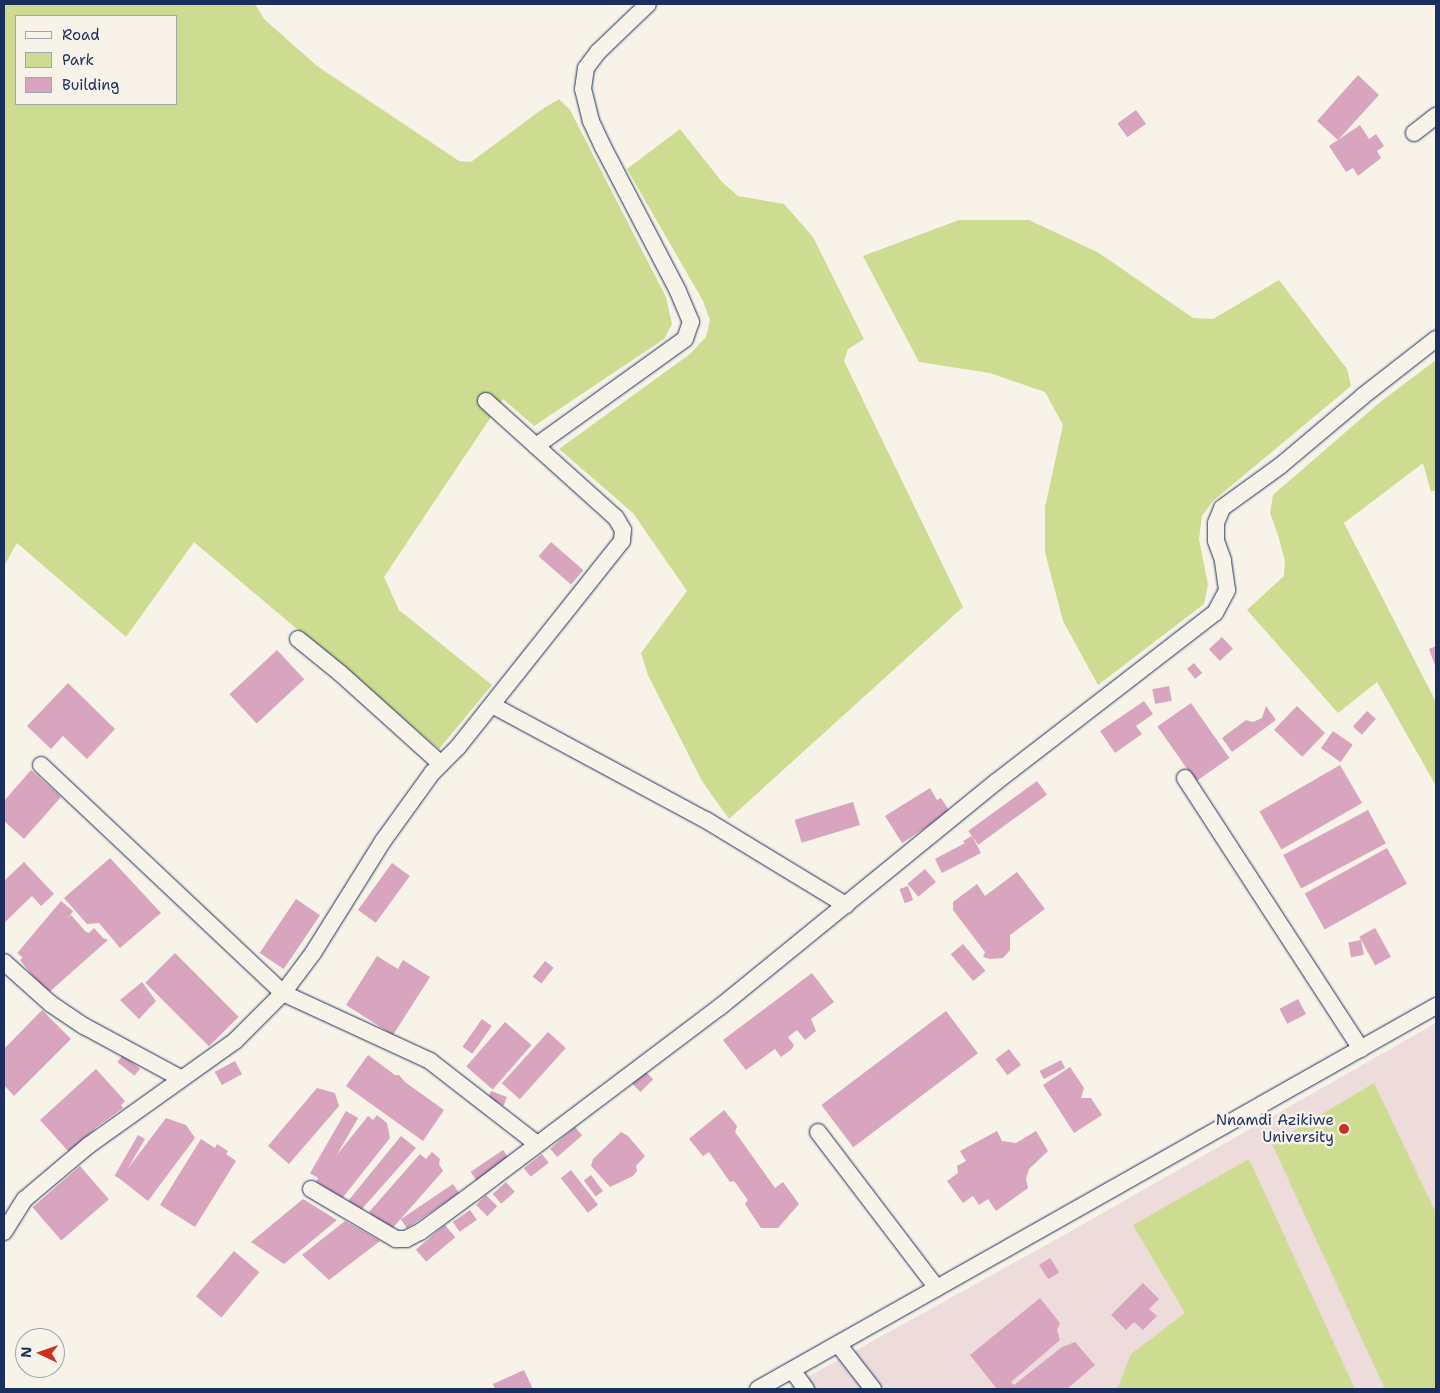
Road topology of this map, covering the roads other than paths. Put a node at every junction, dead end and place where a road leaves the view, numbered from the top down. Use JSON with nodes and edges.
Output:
{"nodes":[{"id":1,"x":648,"y":4,"type":"edge"},
{"id":2,"x":1436,"y":116,"type":"edge"},
{"id":3,"x":1414,"y":133,"type":"dead end"},
{"id":4,"x":1436,"y":339,"type":"edge"},
{"id":5,"x":486,"y":401,"type":"dead end"},
{"id":6,"x":536,"y":446,"type":"junction"},
{"id":7,"x":298,"y":639,"type":"dead end"},
{"id":8,"x":492,"y":705,"type":"junction"},
{"id":9,"x":441,"y":764,"type":"junction"},
{"id":10,"x":41,"y":765,"type":"dead end"},
{"id":11,"x":1185,"y":778,"type":"dead end"},
{"id":12,"x":846,"y":905,"type":"junction"},
{"id":13,"x":4,"y":962,"type":"edge"},
{"id":14,"x":284,"y":993,"type":"junction"},
{"id":15,"x":1436,"y":1006,"type":"edge"},
{"id":16,"x":1361,"y":1049,"type":"junction"},
{"id":17,"x":180,"y":1078,"type":"junction"},
{"id":18,"x":818,"y":1132,"type":"dead end"},
{"id":19,"x":537,"y":1144,"type":"junction"},
{"id":20,"x":311,"y":1189,"type":"dead end"},
{"id":21,"x":4,"y":1232,"type":"edge"},
{"id":22,"x":937,"y":1288,"type":"junction"},
{"id":23,"x":838,"y":1344,"type":"junction"},
{"id":24,"x":792,"y":1370,"type":"junction"},
{"id":25,"x":758,"y":1389,"type":"edge"},
{"id":26,"x":806,"y":1389,"type":"edge"},
{"id":27,"x":873,"y":1389,"type":"edge"}],
"edges":[{"from":1,"to":6,"type":"street"},
{"from":2,"to":3,"type":"street"},
{"from":4,"to":12,"type":"street"},
{"from":5,"to":6,"type":"street"},
{"from":6,"to":8,"type":"street"},
{"from":7,"to":9,"type":"street"},
{"from":8,"to":9,"type":"street"},
{"from":8,"to":12,"type":"street"},
{"from":9,"to":14,"type":"street"},
{"from":10,"to":14,"type":"street"},
{"from":11,"to":16,"type":"street"},
{"from":12,"to":19,"type":"street"},
{"from":13,"to":17,"type":"street"},
{"from":14,"to":17,"type":"street"},
{"from":14,"to":19,"type":"street"},
{"from":15,"to":16,"type":"street"},
{"from":16,"to":22,"type":"street"},
{"from":17,"to":21,"type":"street"},
{"from":18,"to":22,"type":"street"},
{"from":19,"to":20,"type":"street"},
{"from":22,"to":23,"type":"street"},
{"from":23,"to":24,"type":"street"},
{"from":23,"to":27,"type":"street"},
{"from":24,"to":25,"type":"street"},
{"from":24,"to":26,"type":"street"}]}
